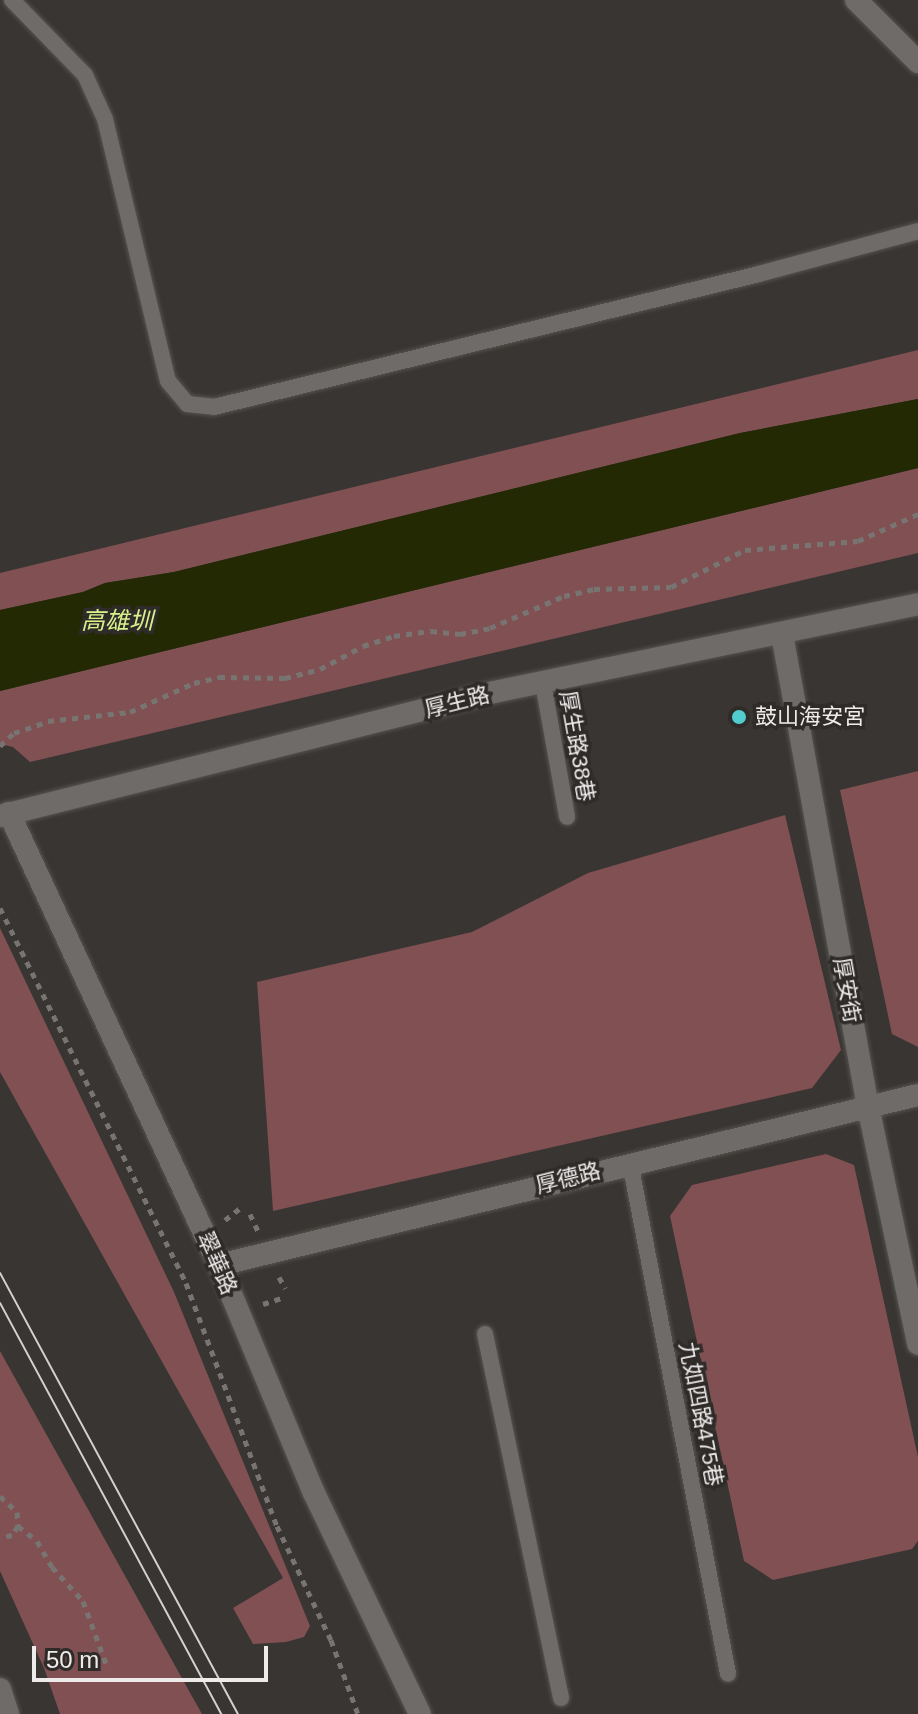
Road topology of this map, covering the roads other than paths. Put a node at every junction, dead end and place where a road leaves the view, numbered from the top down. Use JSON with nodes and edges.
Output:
{"nodes":[{"id":1,"x":12,"y":0,"type":"edge"},
{"id":2,"x":856,"y":0,"type":"edge"},
{"id":3,"x":918,"y":62,"type":"edge"},
{"id":4,"x":918,"y":231,"type":"edge"},
{"id":5,"x":918,"y":604,"type":"edge"},
{"id":6,"x":782,"y":634,"type":"junction"},
{"id":7,"x":543,"y":683,"type":"junction"},
{"id":8,"x":4,"y":814,"type":"edge"},
{"id":9,"x":567,"y":817,"type":"dead end"},
{"id":10,"x":918,"y":1095,"type":"edge"},
{"id":11,"x":868,"y":1106,"type":"junction"},
{"id":12,"x":630,"y":1162,"type":"junction"},
{"id":13,"x":219,"y":1265,"type":"junction"},
{"id":14,"x":485,"y":1334,"type":"dead end"},
{"id":15,"x":918,"y":1344,"type":"edge"},
{"id":16,"x":728,"y":1674,"type":"dead end"},
{"id":17,"x":0,"y":1689,"type":"edge"},
{"id":18,"x":561,"y":1698,"type":"dead end"},
{"id":19,"x":8,"y":1714,"type":"edge"},
{"id":20,"x":420,"y":1714,"type":"edge"}],
"edges":[{"from":1,"to":4,"type":"lane"},
{"from":2,"to":3,"type":"street"},
{"from":5,"to":6,"type":"street","name":"厚生路"},
{"from":6,"to":7,"type":"street","name":"厚生路"},
{"from":6,"to":11,"type":"street","name":"厚安街"},
{"from":7,"to":8,"type":"street","name":"厚生路"},
{"from":7,"to":9,"type":"lane","name":"厚生路38巷"},
{"from":8,"to":13,"type":"street","name":"翠華路"},
{"from":10,"to":11,"type":"street","name":"厚德路"},
{"from":11,"to":12,"type":"street","name":"厚德路"},
{"from":11,"to":15,"type":"street","name":"厚安街"},
{"from":12,"to":13,"type":"street","name":"厚德路"},
{"from":12,"to":16,"type":"lane","name":"九如四路475巷"},
{"from":13,"to":20,"type":"street","name":"翠華路"},
{"from":14,"to":18,"type":"lane"},
{"from":17,"to":19,"type":"street"}]}
